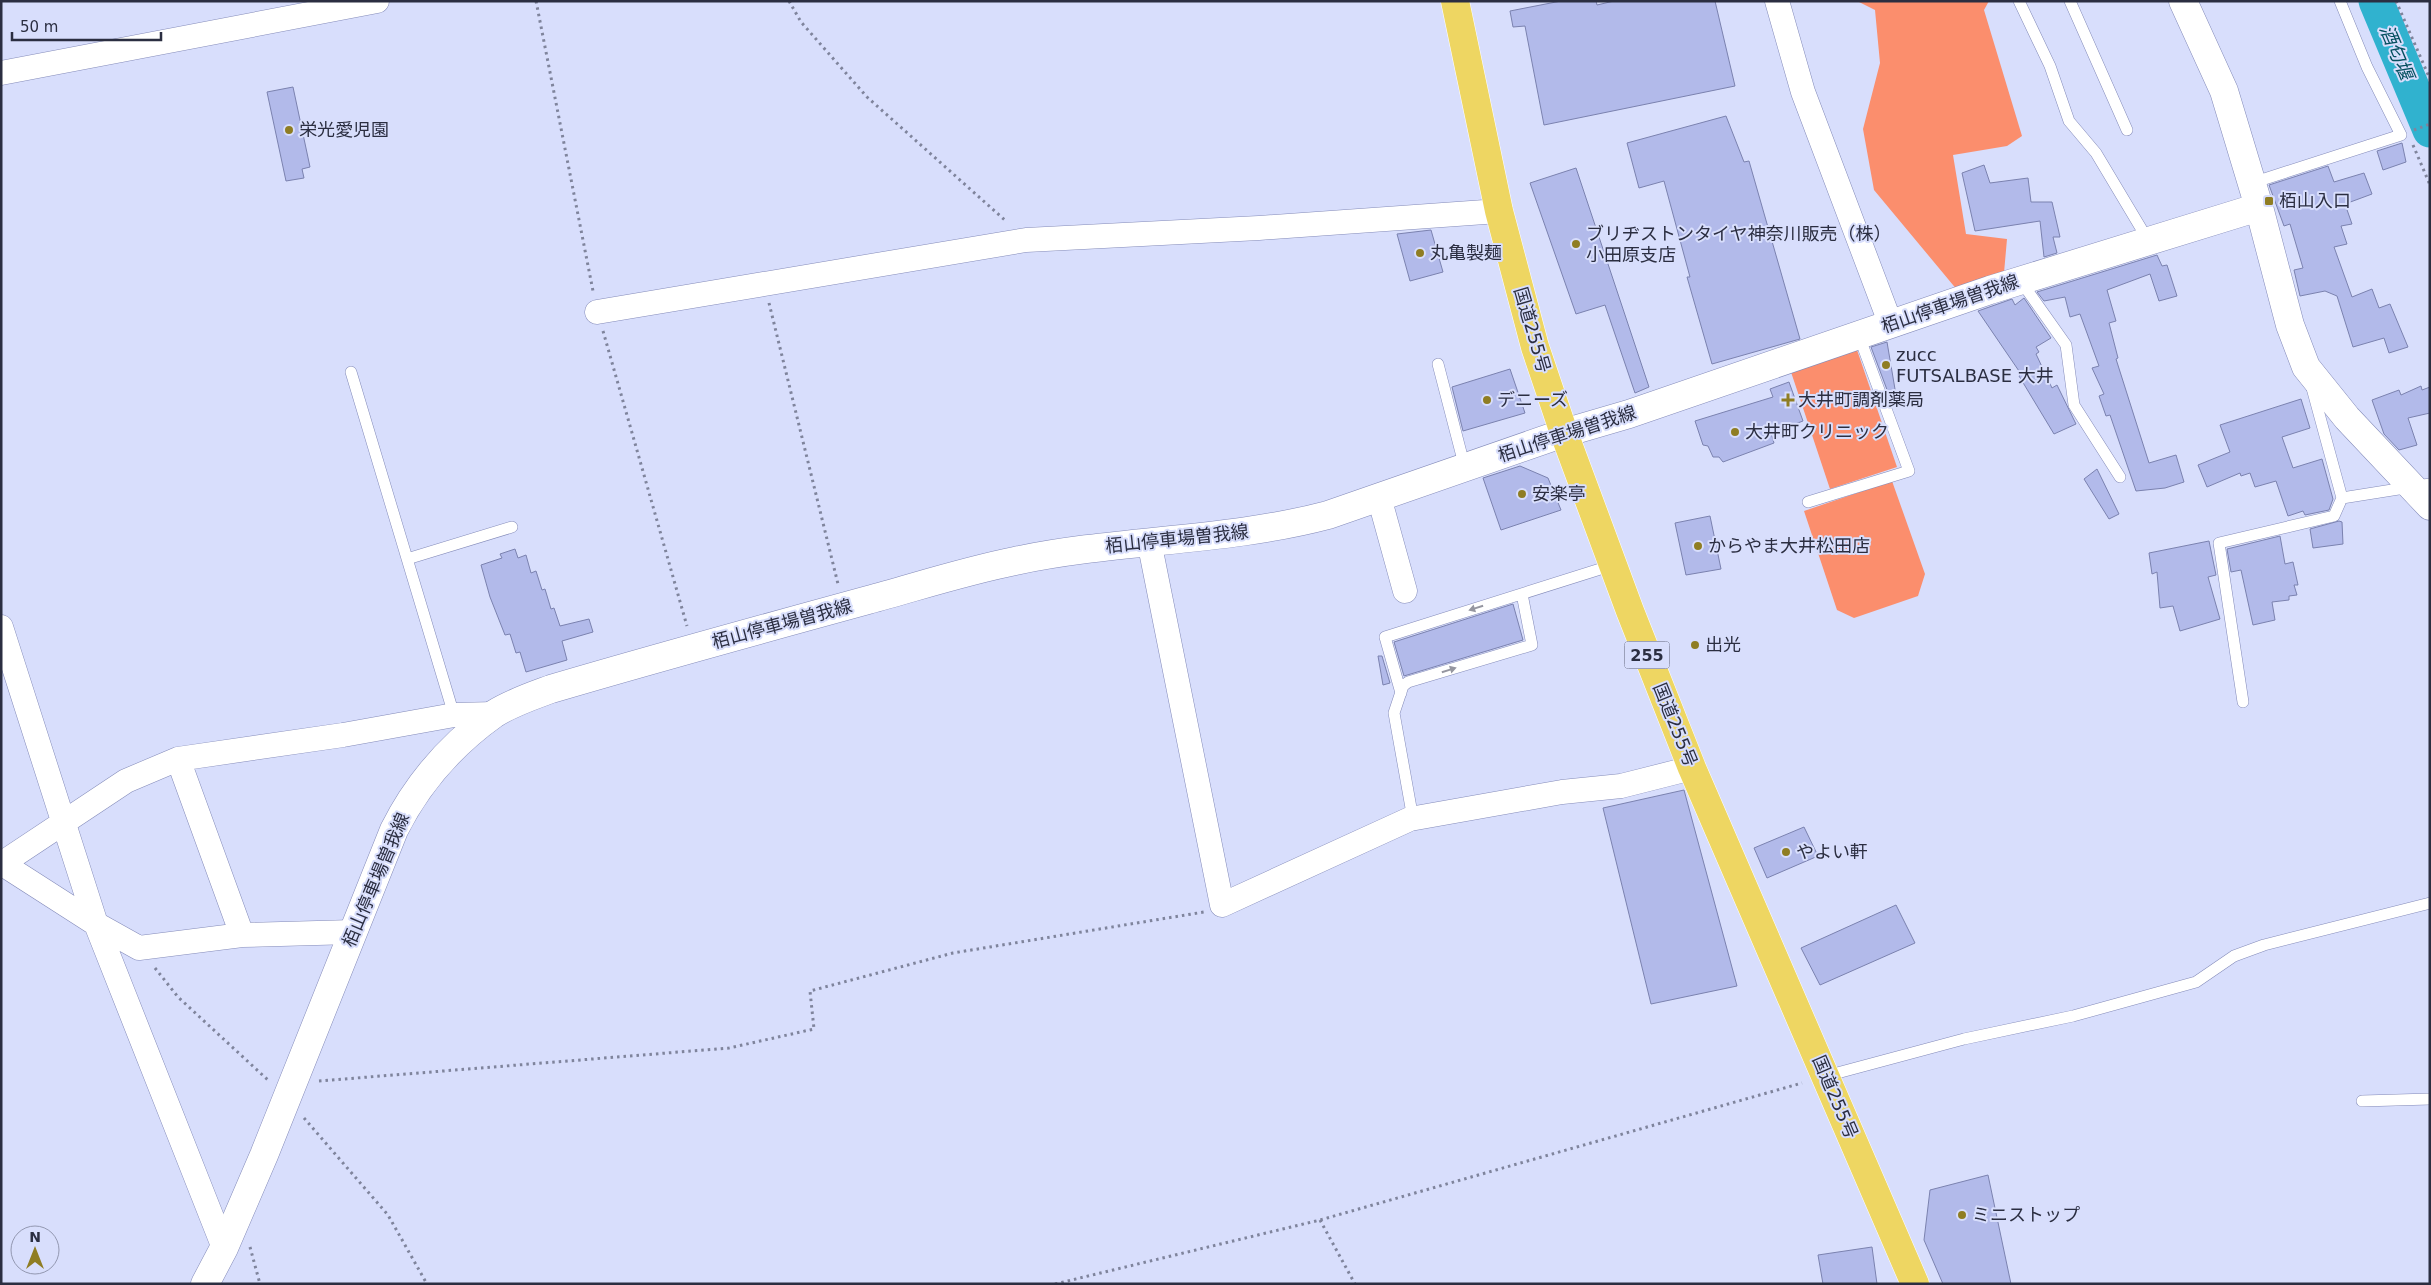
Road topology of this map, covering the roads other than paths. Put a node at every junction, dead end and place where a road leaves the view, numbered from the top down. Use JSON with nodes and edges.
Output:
{"nodes":[{"id":1,"x":377,"y":1,"type":"edge"},
{"id":2,"x":1456,"y":1,"type":"edge"},
{"id":3,"x":1777,"y":1,"type":"edge"},
{"id":4,"x":2019,"y":1,"type":"edge"},
{"id":5,"x":2070,"y":1,"type":"edge"},
{"id":6,"x":2183,"y":1,"type":"edge"},
{"id":7,"x":2340,"y":1,"type":"edge"},
{"id":8,"x":1,"y":73,"type":"edge"},
{"id":9,"x":2128,"y":130,"type":"dead end"},
{"id":10,"x":2256,"y":195,"type":"junction"},
{"id":11,"x":1499,"y":211,"type":"junction"},
{"id":12,"x":2148,"y":240,"type":"junction"},
{"id":13,"x":2020,"y":280,"type":"junction"},
{"id":14,"x":597,"y":312,"type":"dead end"},
{"id":15,"x":1890,"y":325,"type":"junction"},
{"id":16,"x":1859,"y":336,"type":"junction"},
{"id":17,"x":1438,"y":364,"type":"dead end"},
{"id":18,"x":2306,"y":367,"type":"junction"},
{"id":19,"x":351,"y":372,"type":"dead end"},
{"id":20,"x":1564,"y":433,"type":"junction"},
{"id":21,"x":1465,"y":468,"type":"junction"},
{"id":22,"x":2120,"y":477,"type":"dead end"},
{"id":23,"x":2424,"y":492,"type":"edge"},
{"id":24,"x":1379,"y":497,"type":"junction"},
{"id":25,"x":2342,"y":498,"type":"junction"},
{"id":26,"x":1808,"y":502,"type":"dead end"},
{"id":27,"x":512,"y":527,"type":"dead end"},
{"id":28,"x":1149,"y":541,"type":"junction"},
{"id":29,"x":407,"y":559,"type":"junction"},
{"id":30,"x":1613,"y":565,"type":"junction"},
{"id":31,"x":1406,"y":591,"type":"dead end"},
{"id":32,"x":1522,"y":594,"type":"junction"},
{"id":33,"x":1,"y":627,"type":"edge"},
{"id":34,"x":1402,"y":689,"type":"junction"},
{"id":35,"x":2243,"y":702,"type":"dead end"},
{"id":36,"x":495,"y":714,"type":"junction"},
{"id":37,"x":454,"y":715,"type":"junction"},
{"id":38,"x":178,"y":759,"type":"junction"},
{"id":39,"x":1692,"y":768,"type":"junction"},
{"id":40,"x":1413,"y":819,"type":"junction"},
{"id":41,"x":65,"y":822,"type":"junction"},
{"id":42,"x":1,"y":863,"type":"edge"},
{"id":43,"x":2430,"y":903,"type":"edge"},
{"id":44,"x":96,"y":924,"type":"junction"},
{"id":45,"x":353,"y":932,"type":"junction"},
{"id":46,"x":242,"y":935,"type":"junction"},
{"id":47,"x":1826,"y":1076,"type":"junction"},
{"id":48,"x":2430,"y":1099,"type":"edge"},
{"id":49,"x":2362,"y":1101,"type":"dead end"},
{"id":50,"x":224,"y":1248,"type":"junction"},
{"id":51,"x":205,"y":1284,"type":"edge"},
{"id":52,"x":1915,"y":1284,"type":"edge"}],
"edges":[{"from":1,"to":8,"type":"street"},
{"from":2,"to":11,"type":"highway","name":"国道255号","number":"255"},
{"from":3,"to":15,"type":"street"},
{"from":4,"to":12,"type":"lane"},
{"from":5,"to":9,"type":"lane"},
{"from":6,"to":10,"type":"main road"},
{"from":7,"to":10,"type":"lane"},
{"from":10,"to":12,"type":"main road","name":"栢山停車場曽我線"},
{"from":10,"to":18,"type":"main road"},
{"from":11,"to":14,"type":"street"},
{"from":11,"to":20,"type":"highway","name":"国道255号","number":"255"},
{"from":12,"to":13,"type":"main road","name":"栢山停車場曽我線"},
{"from":13,"to":15,"type":"main road","name":"栢山停車場曽我線"},
{"from":13,"to":22,"type":"lane"},
{"from":15,"to":16,"type":"main road","name":"栢山停車場曽我線"},
{"from":16,"to":20,"type":"main road","name":"栢山停車場曽我線"},
{"from":16,"to":26,"type":"lane"},
{"from":17,"to":21,"type":"lane"},
{"from":18,"to":23,"type":"main road"},
{"from":18,"to":25,"type":"lane"},
{"from":19,"to":29,"type":"lane"},
{"from":20,"to":21,"type":"main road","name":"栢山停車場曽我線"},
{"from":20,"to":30,"type":"highway","name":"国道255号","number":"255"},
{"from":21,"to":24,"type":"main road","name":"栢山停車場曽我線"},
{"from":23,"to":25,"type":"lane"},
{"from":24,"to":28,"type":"main road","name":"栢山停車場曽我線"},
{"from":24,"to":31,"type":"street"},
{"from":25,"to":35,"type":"lane"},
{"from":27,"to":29,"type":"lane"},
{"from":28,"to":36,"type":"main road","name":"栢山停車場曽我線"},
{"from":28,"to":40,"type":"street"},
{"from":29,"to":37,"type":"lane"},
{"from":30,"to":32,"type":"lane"},
{"from":30,"to":39,"type":"highway","name":"国道255号","number":"255"},
{"from":34,"to":32,"type":"lane","one_way":true},
{"from":32,"to":34,"type":"lane","one_way":true},
{"from":33,"to":41,"type":"street"},
{"from":34,"to":40,"type":"lane"},
{"from":36,"to":37,"type":"street"},
{"from":36,"to":45,"type":"main road","name":"栢山停車場曽我線"},
{"from":37,"to":38,"type":"street"},
{"from":38,"to":41,"type":"street"},
{"from":38,"to":46,"type":"street"},
{"from":39,"to":40,"type":"street"},
{"from":39,"to":47,"type":"highway","name":"国道255号","number":"255"},
{"from":41,"to":42,"type":"street"},
{"from":41,"to":44,"type":"street"},
{"from":42,"to":44,"type":"street"},
{"from":43,"to":47,"type":"lane"},
{"from":44,"to":46,"type":"street"},
{"from":44,"to":50,"type":"street"},
{"from":45,"to":46,"type":"street"},
{"from":45,"to":50,"type":"main road","name":"栢山停車場曽我線"},
{"from":47,"to":52,"type":"highway","name":"国道255号","number":"255"},
{"from":48,"to":49,"type":"lane"},
{"from":50,"to":51,"type":"main road","name":"栢山停車場曽我線"}]}
